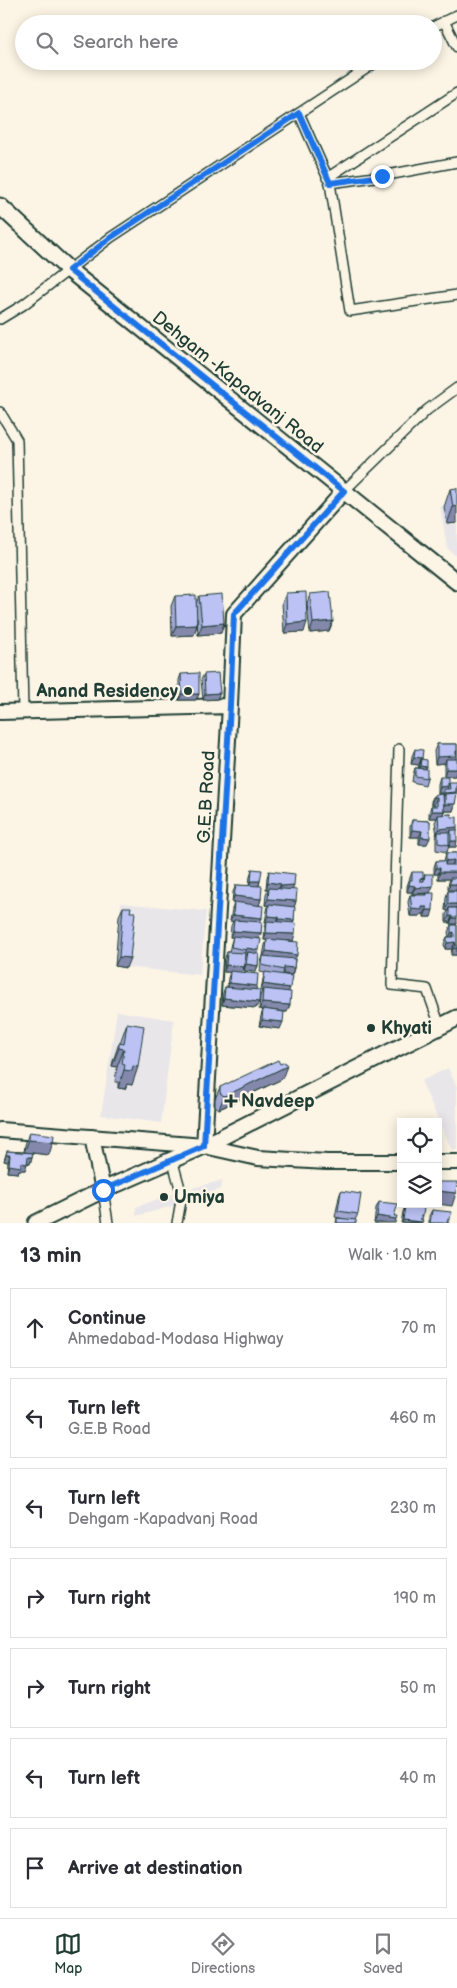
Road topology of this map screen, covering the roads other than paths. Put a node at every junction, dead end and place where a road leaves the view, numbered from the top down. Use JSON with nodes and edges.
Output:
{"nodes":[{"id":1,"x":457,"y":15,"type":"edge"},
{"id":2,"x":444,"y":21,"type":"joint"},
{"id":3,"x":457,"y":46,"type":"edge"},
{"id":4,"x":364,"y":70,"type":"edge"},
{"id":5,"x":457,"y":93,"type":"edge"},
{"id":6,"x":299,"y":113,"type":"junction"},
{"id":7,"x":457,"y":162,"type":"edge"},
{"id":8,"x":329,"y":180,"type":"junction"},
{"id":9,"x":0,"y":206,"type":"edge"},
{"id":10,"x":69,"y":270,"type":"junction"},
{"id":11,"x":457,"y":295,"type":"edge"},
{"id":12,"x":0,"y":319,"type":"edge"},
{"id":13,"x":457,"y":388,"type":"edge"},
{"id":14,"x":0,"y":412,"type":"edge"},
{"id":15,"x":344,"y":491,"type":"junction"},
{"id":16,"x":457,"y":582,"type":"edge"},
{"id":17,"x":230,"y":706,"type":"junction"},
{"id":18,"x":0,"y":712,"type":"edge"},
{"id":19,"x":23,"y":712,"type":"junction"},
{"id":20,"x":399,"y":749,"type":"dead end"},
{"id":21,"x":457,"y":1018,"type":"edge"},
{"id":22,"x":440,"y":1026,"type":"junction"},
{"id":23,"x":0,"y":1130,"type":"edge"},
{"id":24,"x":92,"y":1137,"type":"junction"},
{"id":25,"x":204,"y":1146,"type":"junction"},
{"id":26,"x":172,"y":1160,"type":"junction"},
{"id":27,"x":397,"y":1162,"type":"edge"},
{"id":28,"x":442,"y":1162,"type":"edge"},
{"id":29,"x":457,"y":1162,"type":"edge"},
{"id":30,"x":103,"y":1190,"type":"junction"},
{"id":31,"x":36,"y":1223,"type":"edge"},
{"id":32,"x":108,"y":1223,"type":"edge"},
{"id":33,"x":177,"y":1223,"type":"edge"}],
"edges":[{"from":1,"to":2,"type":"street"},
{"from":2,"to":3,"type":"street"},
{"from":4,"to":6,"type":"street"},
{"from":5,"to":8,"type":"street"},
{"from":6,"to":8,"type":"street"},
{"from":6,"to":10,"type":"street"},
{"from":7,"to":8,"type":"street"},
{"from":8,"to":11,"type":"street"},
{"from":9,"to":10,"type":"main road","name":"Dehgam -Kapadvanj Road"},
{"from":10,"to":12,"type":"street"},
{"from":10,"to":15,"type":"main road","name":"Dehgam -Kapadvanj Road"},
{"from":13,"to":15,"type":"street"},
{"from":14,"to":19,"type":"street"},
{"from":15,"to":16,"type":"main road","name":"Dehgam -Kapadvanj Road"},
{"from":15,"to":17,"type":"street","name":"G.E.B Road"},
{"from":17,"to":19,"type":"street"},
{"from":17,"to":25,"type":"street","name":"G.E.B Road"},
{"from":18,"to":19,"type":"street"},
{"from":20,"to":22,"type":"street"},
{"from":21,"to":22,"type":"main road"},
{"from":22,"to":25,"type":"main road"},
{"from":23,"to":24,"type":"street"},
{"from":24,"to":25,"type":"street"},
{"from":24,"to":30,"type":"street"},
{"from":25,"to":26,"type":"main road"},
{"from":25,"to":27,"type":"street"},
{"from":26,"to":30,"type":"main road"},
{"from":26,"to":33,"type":"street"},
{"from":28,"to":29,"type":"street"},
{"from":30,"to":31,"type":"main road"},
{"from":30,"to":32,"type":"street"}]}
